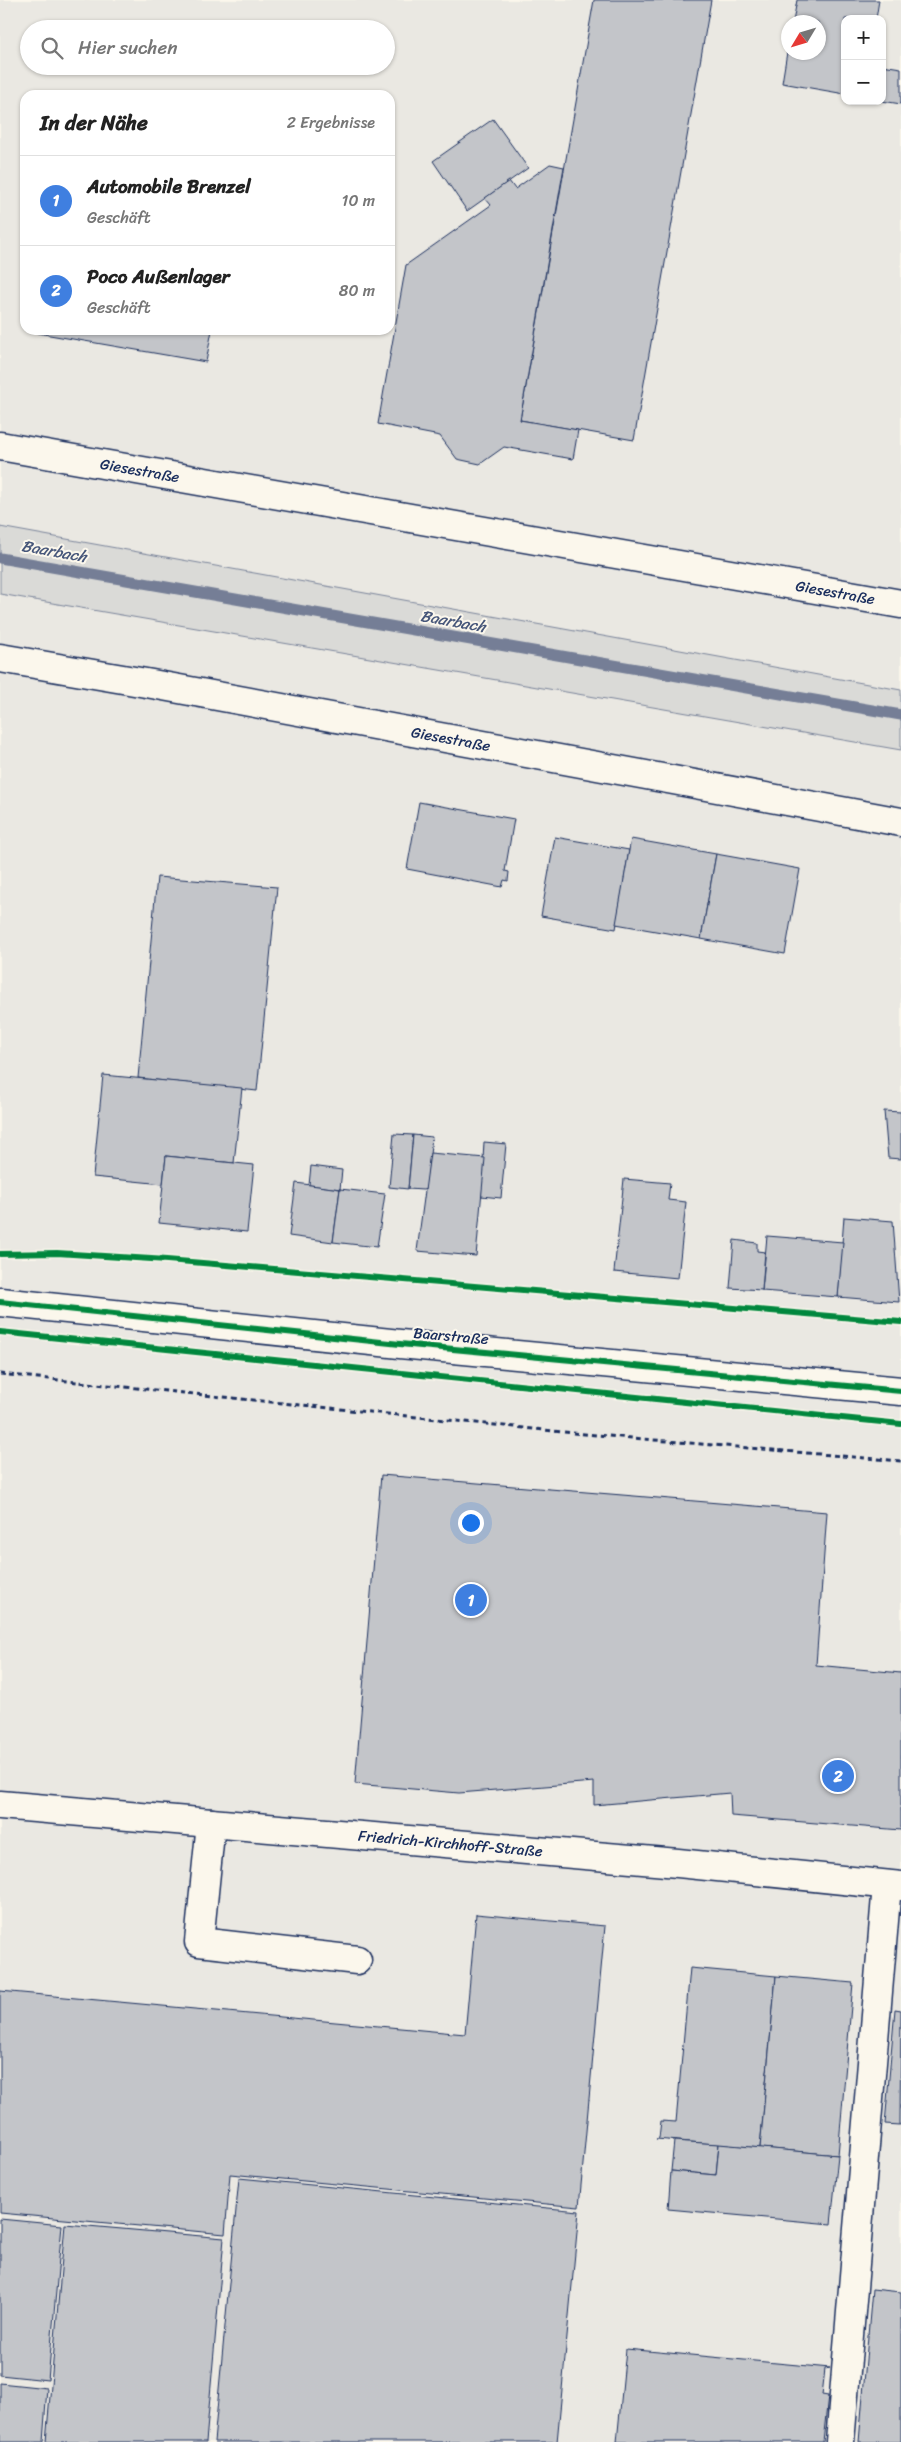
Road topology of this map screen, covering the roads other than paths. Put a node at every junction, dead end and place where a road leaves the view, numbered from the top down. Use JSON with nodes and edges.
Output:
{"nodes":[{"id":1,"x":0,"y":446,"type":"edge"},
{"id":2,"x":901,"y":604,"type":"edge"},
{"id":3,"x":0,"y":658,"type":"edge"},
{"id":4,"x":901,"y":822,"type":"edge"},
{"id":5,"x":0,"y":1302,"type":"edge"},
{"id":6,"x":901,"y":1391,"type":"edge"},
{"id":7,"x":0,"y":1804,"type":"edge"},
{"id":8,"x":211,"y":1823,"type":"junction"},
{"id":9,"x":894,"y":1886,"type":"edge"},
{"id":10,"x":357,"y":1960,"type":"dead end"},
{"id":11,"x":840,"y":2442,"type":"edge"}],
"edges":[{"from":1,"to":2,"type":"street","name":"Giesestraße"},
{"from":3,"to":4,"type":"street","name":"Giesestraße"},
{"from":5,"to":6,"type":"street","name":"Baarstraße"},
{"from":7,"to":8,"type":"street","name":"Friedrich-Kirchhoff-Straße"},
{"from":8,"to":9,"type":"street","name":"Friedrich-Kirchhoff-Straße"},
{"from":8,"to":10,"type":"street"},
{"from":9,"to":11,"type":"street"}]}
